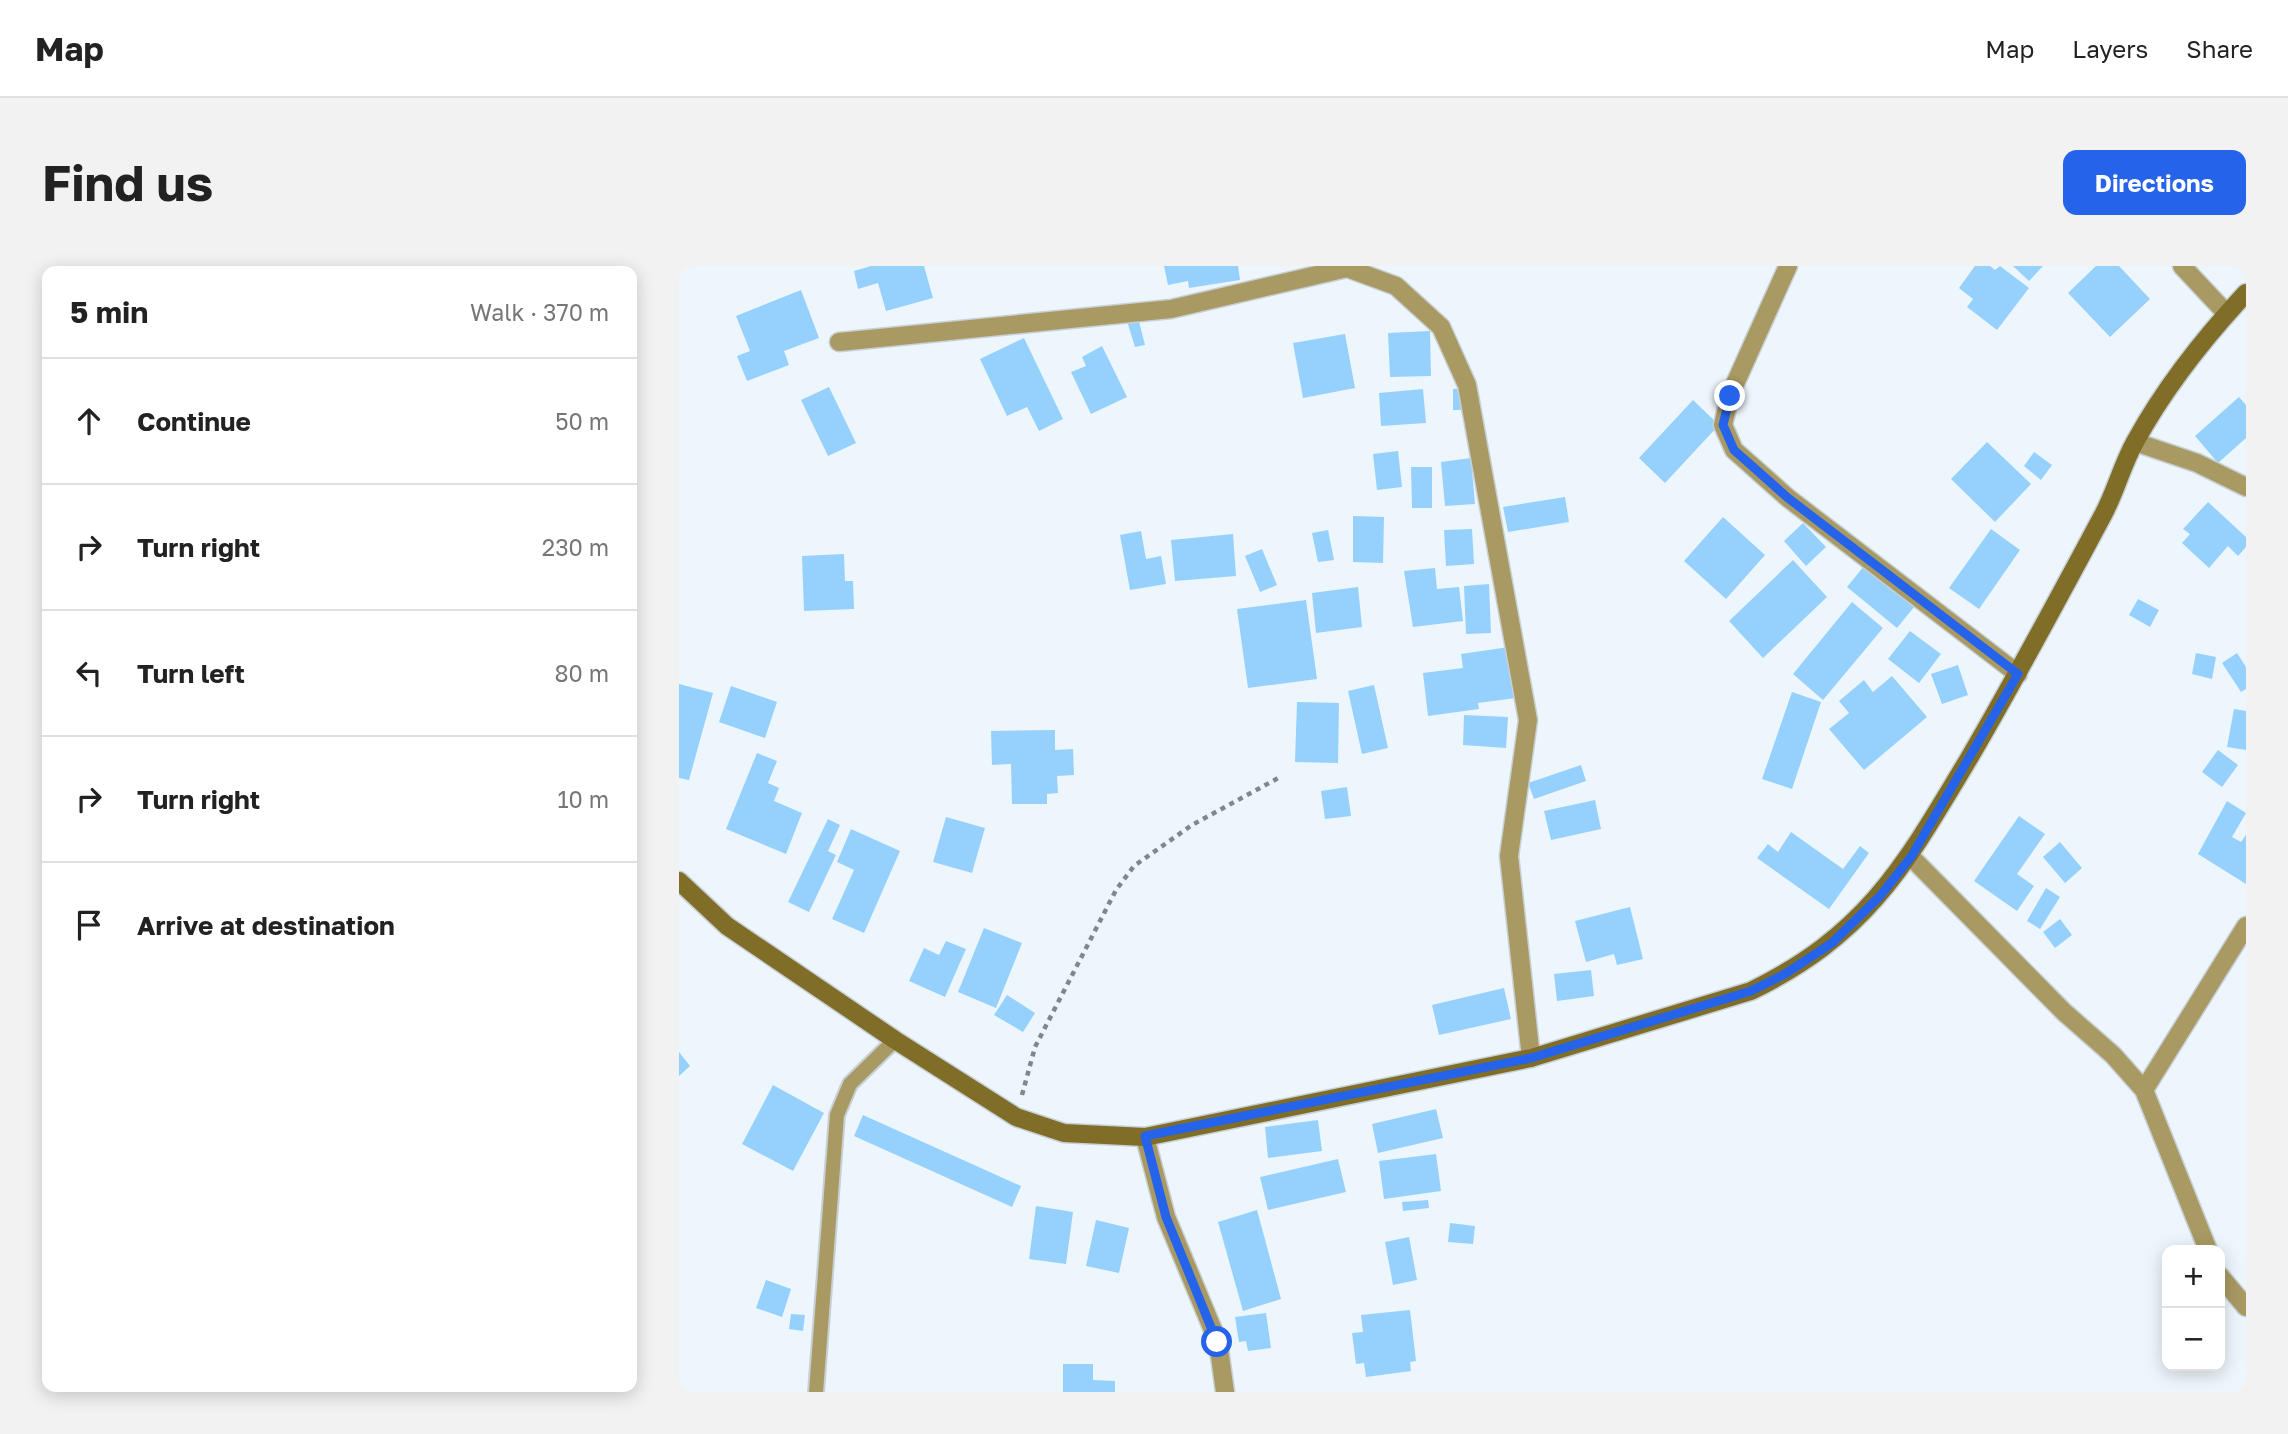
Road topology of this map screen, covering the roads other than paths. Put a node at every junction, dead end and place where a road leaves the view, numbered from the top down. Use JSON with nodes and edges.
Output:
{"nodes":[{"id":1,"x":1788,"y":266,"type":"edge"},
{"id":2,"x":2182,"y":266,"type":"edge"},
{"id":3,"x":2246,"y":293,"type":"edge"},
{"id":4,"x":2227,"y":314,"type":"junction"},
{"id":5,"x":839,"y":342,"type":"dead end"},
{"id":6,"x":2135,"y":442,"type":"junction"},
{"id":7,"x":2246,"y":487,"type":"edge"},
{"id":8,"x":2018,"y":674,"type":"junction"},
{"id":9,"x":1911,"y":857,"type":"junction"},
{"id":10,"x":679,"y":881,"type":"edge"},
{"id":11,"x":2246,"y":926,"type":"edge"},
{"id":12,"x":895,"y":1040,"type":"junction"},
{"id":13,"x":1531,"y":1058,"type":"junction"},
{"id":14,"x":2144,"y":1090,"type":"junction"},
{"id":15,"x":1145,"y":1136,"type":"junction"},
{"id":16,"x":2206,"y":1245,"type":"edge"},
{"id":17,"x":2225,"y":1282,"type":"edge"},
{"id":18,"x":2246,"y":1307,"type":"edge"},
{"id":19,"x":816,"y":1392,"type":"edge"},
{"id":20,"x":1225,"y":1392,"type":"edge"}],
"edges":[{"from":1,"to":8,"type":"street"},
{"from":2,"to":4,"type":"street"},
{"from":3,"to":4,"type":"street"},
{"from":4,"to":6,"type":"street"},
{"from":5,"to":13,"type":"street"},
{"from":6,"to":7,"type":"street"},
{"from":6,"to":8,"type":"street"},
{"from":8,"to":9,"type":"street"},
{"from":9,"to":13,"type":"street"},
{"from":9,"to":14,"type":"street"},
{"from":10,"to":12,"type":"street"},
{"from":11,"to":14,"type":"street"},
{"from":12,"to":15,"type":"street"},
{"from":12,"to":19,"type":"lane"},
{"from":13,"to":15,"type":"street"},
{"from":14,"to":16,"type":"street"},
{"from":15,"to":20,"type":"street"},
{"from":17,"to":18,"type":"street"}]}
